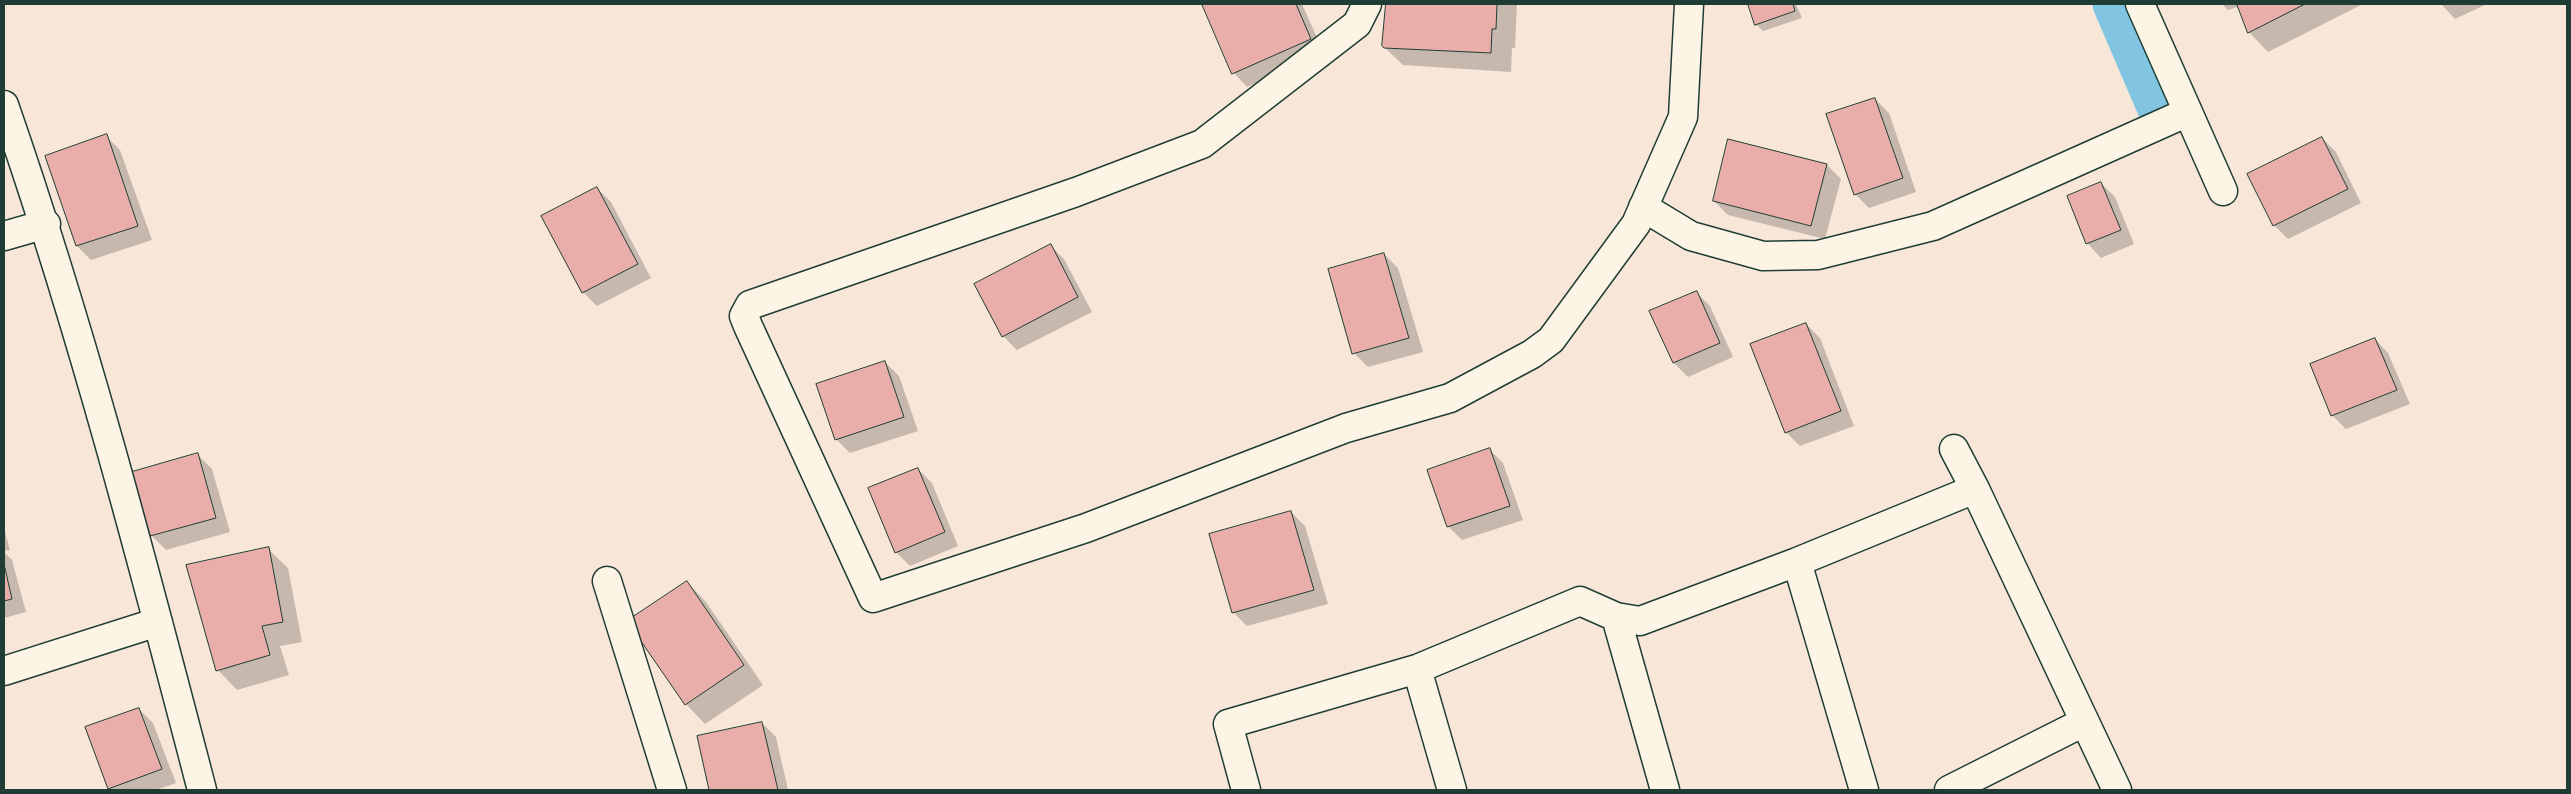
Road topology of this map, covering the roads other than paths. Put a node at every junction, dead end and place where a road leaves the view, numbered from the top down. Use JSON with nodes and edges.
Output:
{"nodes":[{"id":1,"x":1368,"y":4,"type":"edge"},
{"id":2,"x":1689,"y":4,"type":"edge"},
{"id":3,"x":2140,"y":4,"type":"edge"},
{"id":4,"x":4,"y":105,"type":"edge"},
{"id":5,"x":2188,"y":112,"type":"junction"},
{"id":6,"x":2223,"y":191,"type":"dead end"},
{"id":7,"x":1643,"y":207,"type":"junction"},
{"id":8,"x":46,"y":224,"type":"junction"},
{"id":9,"x":4,"y":236,"type":"edge"},
{"id":10,"x":1954,"y":449,"type":"dead end"},
{"id":11,"x":1975,"y":489,"type":"junction"},
{"id":12,"x":1797,"y":562,"type":"junction"},
{"id":13,"x":607,"y":581,"type":"dead end"},
{"id":14,"x":1616,"y":617,"type":"junction"},
{"id":15,"x":158,"y":622,"type":"junction"},
{"id":16,"x":1417,"y":668,"type":"junction"},
{"id":17,"x":4,"y":670,"type":"edge"},
{"id":18,"x":2084,"y":722,"type":"junction"},
{"id":19,"x":202,"y":790,"type":"edge"},
{"id":20,"x":672,"y":790,"type":"edge"},
{"id":21,"x":1246,"y":790,"type":"edge"},
{"id":22,"x":1452,"y":790,"type":"edge"},
{"id":23,"x":1665,"y":790,"type":"edge"},
{"id":24,"x":1864,"y":790,"type":"edge"},
{"id":25,"x":1949,"y":790,"type":"edge"},
{"id":26,"x":2117,"y":790,"type":"edge"}],
"edges":[{"from":1,"to":7,"type":"street"},
{"from":2,"to":7,"type":"street"},
{"from":3,"to":5,"type":"street"},
{"from":4,"to":8,"type":"street"},
{"from":5,"to":6,"type":"street"},
{"from":5,"to":7,"type":"street"},
{"from":8,"to":9,"type":"street"},
{"from":8,"to":15,"type":"street"},
{"from":10,"to":11,"type":"street"},
{"from":11,"to":12,"type":"street"},
{"from":11,"to":18,"type":"street"},
{"from":12,"to":14,"type":"street"},
{"from":12,"to":24,"type":"street"},
{"from":13,"to":20,"type":"street"},
{"from":14,"to":16,"type":"street"},
{"from":14,"to":23,"type":"street"},
{"from":15,"to":17,"type":"street"},
{"from":15,"to":19,"type":"street"},
{"from":16,"to":21,"type":"street"},
{"from":16,"to":22,"type":"street"},
{"from":18,"to":25,"type":"street"},
{"from":18,"to":26,"type":"street"}]}
